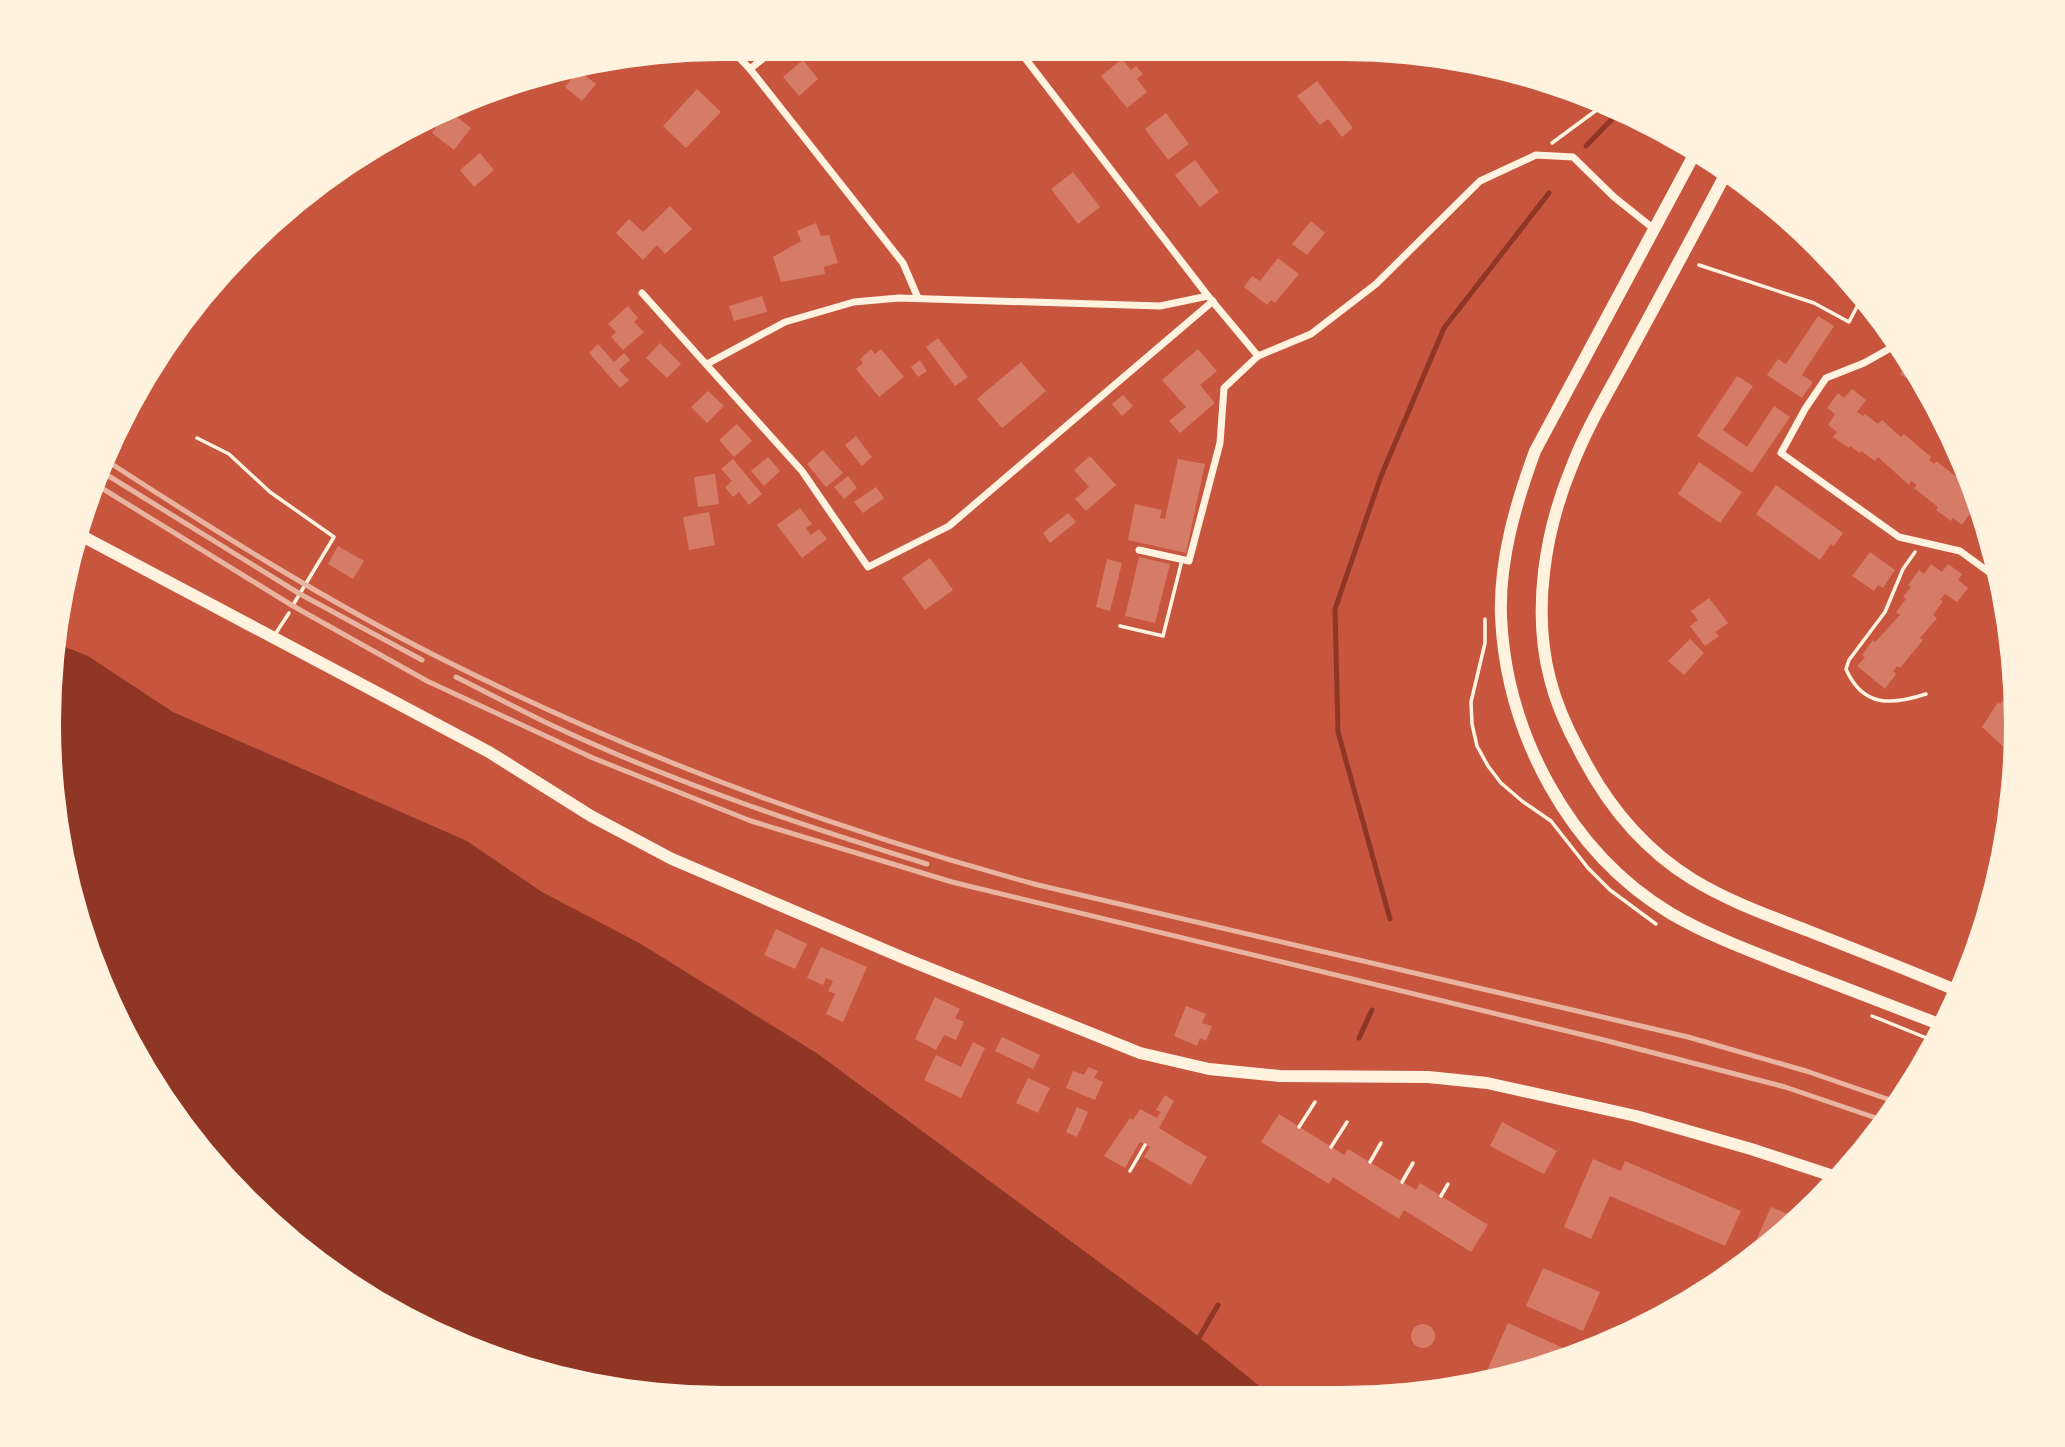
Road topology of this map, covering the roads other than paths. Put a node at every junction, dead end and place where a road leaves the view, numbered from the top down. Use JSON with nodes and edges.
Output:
{"nodes":[{"id":1,"x":742,"y":61,"type":"edge"},
{"id":2,"x":760,"y":61,"type":"edge"},
{"id":3,"x":1027,"y":61,"type":"edge"},
{"id":4,"x":750,"y":69,"type":"junction"},
{"id":5,"x":1691,"y":161,"type":"edge"},
{"id":6,"x":1721,"y":182,"type":"edge"},
{"id":7,"x":1654,"y":229,"type":"junction"},
{"id":8,"x":642,"y":293,"type":"dead end"},
{"id":9,"x":918,"y":298,"type":"junction"},
{"id":10,"x":1210,"y":298,"type":"junction"},
{"id":11,"x":1888,"y":350,"type":"edge"},
{"id":12,"x":1258,"y":356,"type":"junction"},
{"id":13,"x":707,"y":364,"type":"junction"},
{"id":14,"x":88,"y":539,"type":"edge"},
{"id":15,"x":1139,"y":550,"type":"dead end"},
{"id":16,"x":1182,"y":560,"type":"junction"},
{"id":17,"x":1985,"y":569,"type":"edge"},
{"id":18,"x":289,"y":613,"type":"road end"},
{"id":19,"x":1120,"y":626,"type":"dead end"},
{"id":20,"x":273,"y":638,"type":"junction"},
{"id":21,"x":1949,"y":986,"type":"edge"},
{"id":22,"x":1932,"y":1021,"type":"edge"},
{"id":23,"x":1826,"y":1174,"type":"edge"}],
"edges":[{"from":1,"to":4,"type":"street"},
{"from":2,"to":4,"type":"street"},
{"from":3,"to":10,"type":"street"},
{"from":4,"to":9,"type":"street"},
{"from":5,"to":7,"type":"main road"},
{"from":6,"to":21,"type":"main road"},
{"from":7,"to":12,"type":"street"},
{"from":7,"to":22,"type":"main road"},
{"from":8,"to":13,"type":"street"},
{"from":9,"to":10,"type":"street"},
{"from":9,"to":13,"type":"street"},
{"from":10,"to":12,"type":"street"},
{"from":10,"to":13,"type":"street"},
{"from":11,"to":17,"type":"street"},
{"from":12,"to":16,"type":"street"},
{"from":14,"to":20,"type":"main road"},
{"from":15,"to":16,"type":"street"},
{"from":16,"to":19,"type":"lane"},
{"from":18,"to":20,"type":"lane"},
{"from":20,"to":23,"type":"main road"}]}
